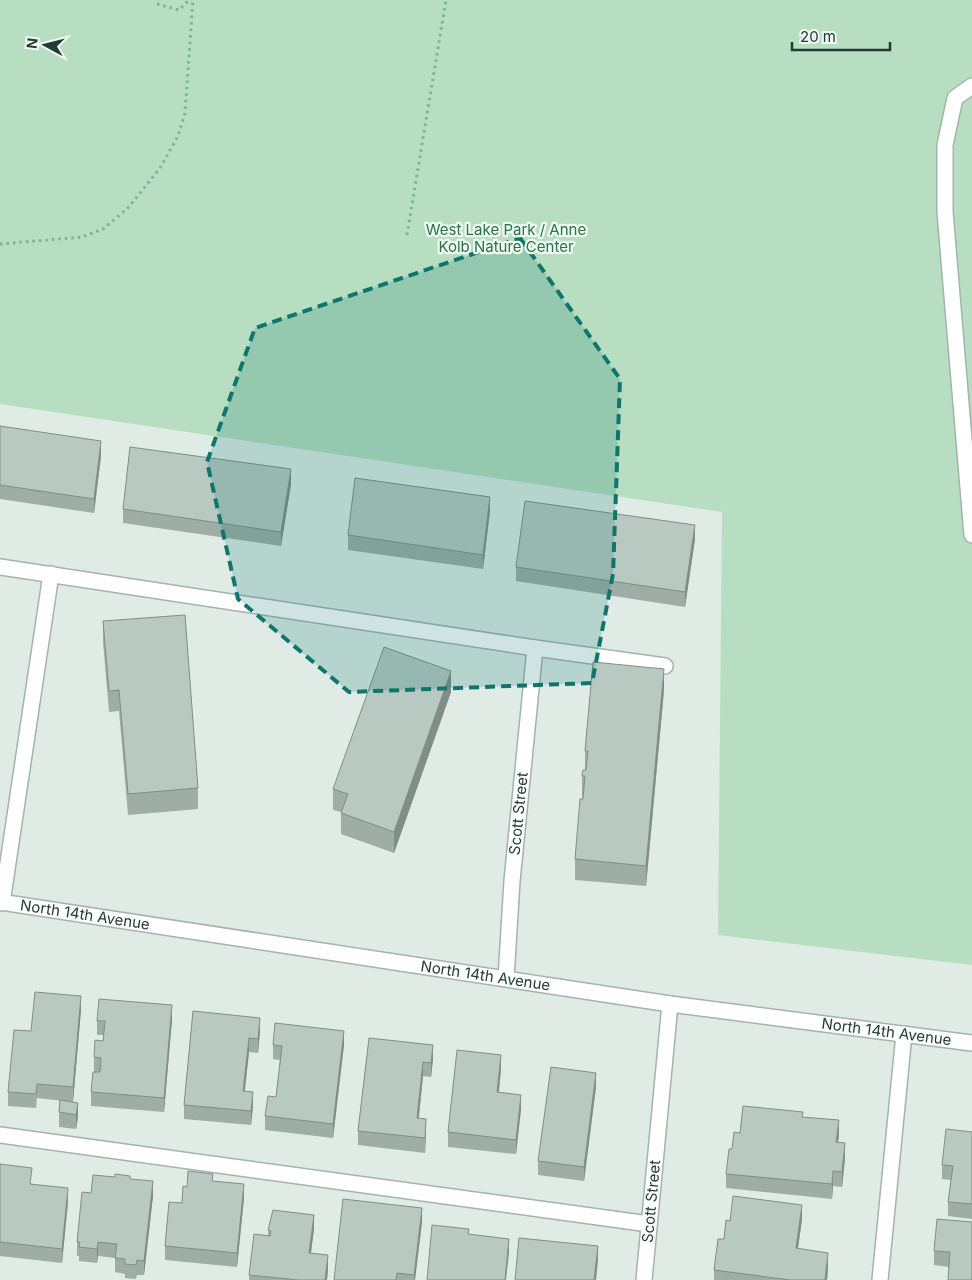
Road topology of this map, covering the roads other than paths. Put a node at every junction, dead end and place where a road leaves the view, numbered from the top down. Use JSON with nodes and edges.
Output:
{"nodes":[{"id":1,"x":972,"y":86,"type":"edge"},
{"id":2,"x":972,"y":535,"type":"edge"},
{"id":3,"x":0,"y":567,"type":"edge"},
{"id":4,"x":51,"y":574,"type":"junction"},
{"id":5,"x":535,"y":648,"type":"junction"},
{"id":6,"x":665,"y":666,"type":"dead end"},
{"id":7,"x":1,"y":902,"type":"edge"},
{"id":8,"x":506,"y":978,"type":"junction"},
{"id":9,"x":670,"y":1004,"type":"junction"},
{"id":10,"x":904,"y":1034,"type":"junction"},
{"id":11,"x":972,"y":1043,"type":"edge"},
{"id":12,"x":0,"y":1135,"type":"edge"},
{"id":13,"x":649,"y":1224,"type":"junction"},
{"id":14,"x":644,"y":1280,"type":"edge"},
{"id":15,"x":880,"y":1280,"type":"edge"}],
"edges":[{"from":1,"to":2,"type":"street"},
{"from":3,"to":4,"type":"street"},
{"from":4,"to":5,"type":"street"},
{"from":4,"to":7,"type":"street"},
{"from":5,"to":6,"type":"street"},
{"from":5,"to":8,"type":"street","name":"Scott Street"},
{"from":7,"to":8,"type":"street","name":"North 14th Avenue"},
{"from":8,"to":9,"type":"street","name":"North 14th Avenue"},
{"from":9,"to":10,"type":"street","name":"North 14th Avenue"},
{"from":9,"to":13,"type":"street","name":"Scott Street"},
{"from":10,"to":11,"type":"street","name":"North 14th Avenue"},
{"from":10,"to":15,"type":"street"},
{"from":12,"to":13,"type":"street"},
{"from":13,"to":14,"type":"street","name":"Scott Street"}]}
